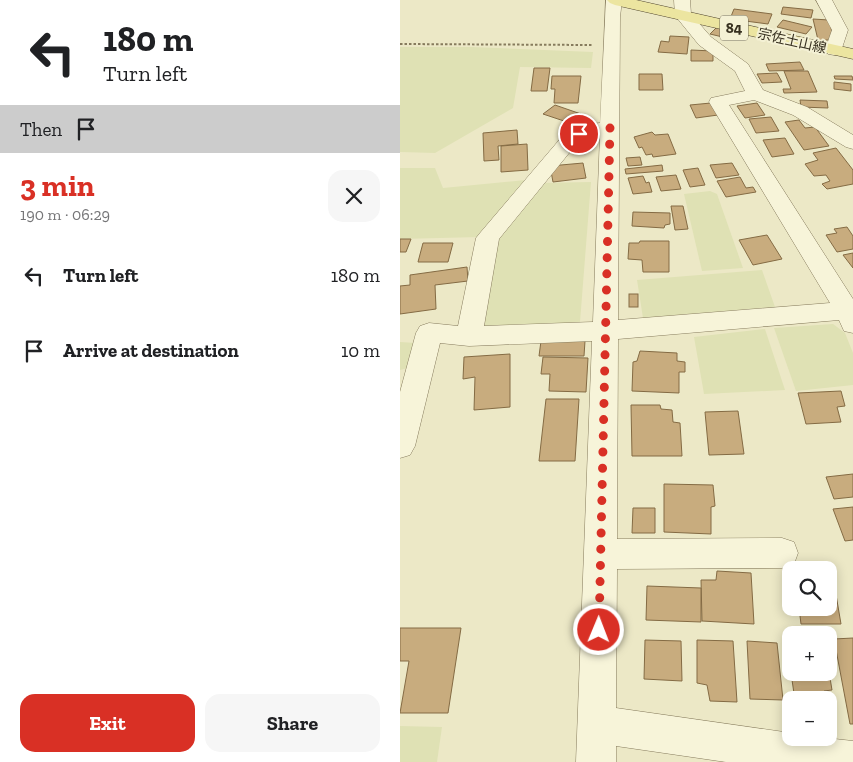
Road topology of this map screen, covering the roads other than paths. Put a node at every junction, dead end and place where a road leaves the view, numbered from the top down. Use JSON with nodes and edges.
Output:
{"nodes":[{"id":1,"x":615,"y":0,"type":"edge"},
{"id":2,"x":824,"y":0,"type":"edge"},
{"id":3,"x":682,"y":8,"type":"edge"},
{"id":4,"x":834,"y":50,"type":"junction"},
{"id":5,"x":853,"y":54,"type":"edge"},
{"id":6,"x":756,"y":94,"type":"junction"},
{"id":7,"x":610,"y":128,"type":"junction"},
{"id":8,"x":853,"y":143,"type":"edge"},
{"id":9,"x":851,"y":315,"type":"edge"},
{"id":10,"x":605,"y":331,"type":"junction"},
{"id":11,"x":470,"y":336,"type":"junction"},
{"id":12,"x":400,"y":446,"type":"edge"},
{"id":13,"x":782,"y":553,"type":"dead end"},
{"id":14,"x":601,"y":554,"type":"junction"},
{"id":15,"x":598,"y":724,"type":"junction"},
{"id":16,"x":853,"y":761,"type":"edge"},
{"id":17,"x":596,"y":762,"type":"edge"}],
"edges":[{"from":1,"to":3,"type":"main road","name":"宗佐土山線","number":"84"},
{"from":1,"to":7,"type":"street"},
{"from":2,"to":4,"type":"street"},
{"from":3,"to":4,"type":"main road","name":"宗佐土山線","number":"84"},
{"from":3,"to":6,"type":"street"},
{"from":4,"to":5,"type":"main road","name":"宗佐土山線","number":"84"},
{"from":6,"to":8,"type":"street"},
{"from":6,"to":9,"type":"street"},
{"from":7,"to":10,"type":"street"},
{"from":7,"to":11,"type":"street"},
{"from":9,"to":10,"type":"street"},
{"from":10,"to":11,"type":"street"},
{"from":10,"to":14,"type":"street"},
{"from":11,"to":12,"type":"street"},
{"from":13,"to":14,"type":"street"},
{"from":14,"to":15,"type":"street"},
{"from":15,"to":16,"type":"street"},
{"from":15,"to":17,"type":"street"}]}
